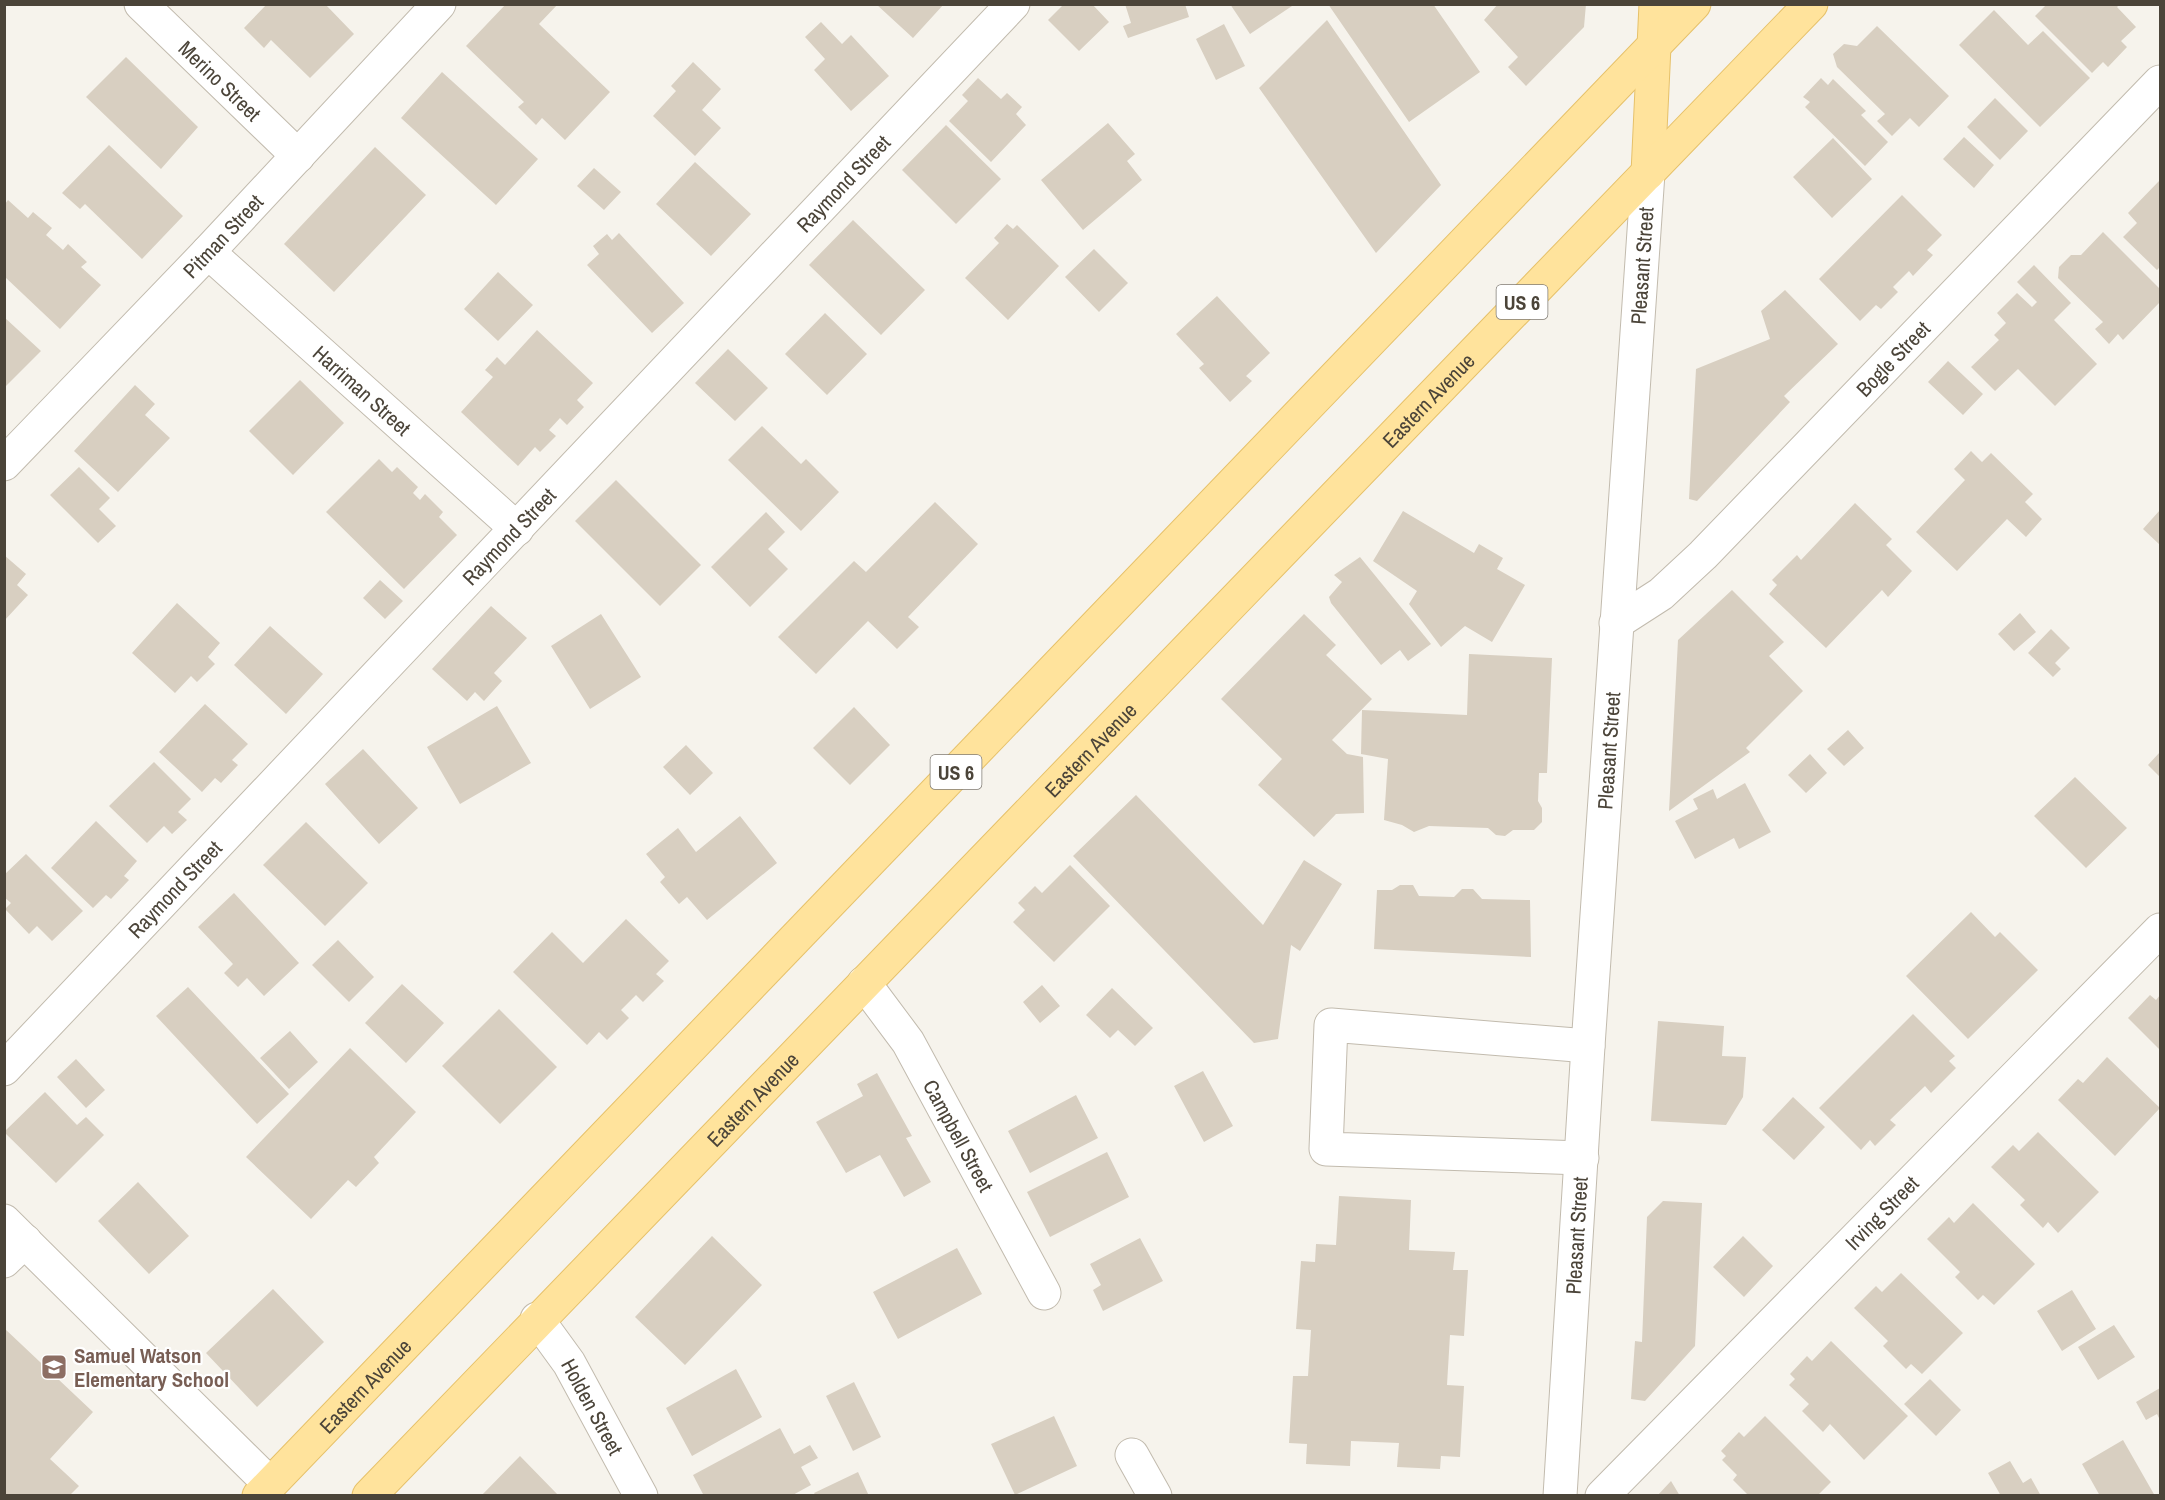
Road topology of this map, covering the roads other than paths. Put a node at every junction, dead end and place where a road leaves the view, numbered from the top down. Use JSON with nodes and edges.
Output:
{"nodes":[{"id":1,"x":141,"y":4,"type":"edge"},
{"id":2,"x":439,"y":4,"type":"edge"},
{"id":3,"x":1013,"y":4,"type":"edge"},
{"id":4,"x":1656,"y":4,"type":"edge"},
{"id":5,"x":1694,"y":4,"type":"edge"},
{"id":6,"x":1810,"y":4,"type":"edge"},
{"id":7,"x":1653,"y":48,"type":"junction"},
{"id":8,"x":2160,"y":82,"type":"edge"},
{"id":9,"x":297,"y":156,"type":"junction"},
{"id":10,"x":1648,"y":173,"type":"junction"},
{"id":11,"x":208,"y":252,"type":"junction"},
{"id":12,"x":4,"y":464,"type":"edge"},
{"id":13,"x":517,"y":529,"type":"junction"},
{"id":14,"x":1616,"y":623,"type":"junction"},
{"id":15,"x":2160,"y":930,"type":"edge"},
{"id":16,"x":864,"y":983,"type":"junction"},
{"id":17,"x":1588,"y":1046,"type":"junction"},
{"id":18,"x":4,"y":1069,"type":"edge"},
{"id":19,"x":1581,"y":1158,"type":"junction"},
{"id":20,"x":11,"y":1241,"type":"edge"},
{"id":21,"x":1044,"y":1293,"type":"dead end"},
{"id":22,"x":537,"y":1319,"type":"junction"},
{"id":23,"x":1132,"y":1455,"type":"dead end"},
{"id":24,"x":265,"y":1490,"type":"edge"},
{"id":25,"x":369,"y":1496,"type":"edge"},
{"id":26,"x":641,"y":1496,"type":"edge"},
{"id":27,"x":1155,"y":1496,"type":"edge"},
{"id":28,"x":1560,"y":1496,"type":"edge"},
{"id":29,"x":1602,"y":1496,"type":"edge"}],
"edges":[{"from":1,"to":9,"type":"street","name":"Merino Street"},
{"from":2,"to":9,"type":"street","name":"Pitman Street"},
{"from":3,"to":13,"type":"street","name":"Raymond Street"},
{"from":4,"to":7,"type":"main road","name":"Pleasant Street"},
{"from":5,"to":7,"type":"main road","name":"Eastern Avenue","number":"US 6"},
{"from":6,"to":10,"type":"main road","name":"Eastern Avenue","number":"US 6"},
{"from":7,"to":10,"type":"main road","name":"Pleasant Street"},
{"from":7,"to":24,"type":"main road","name":"Eastern Avenue","number":"US 6"},
{"from":8,"to":14,"type":"street","name":"Bogle Street"},
{"from":9,"to":11,"type":"street","name":"Pitman Street"},
{"from":10,"to":14,"type":"street","name":"Pleasant Street"},
{"from":10,"to":16,"type":"main road","name":"Eastern Avenue","number":"US 6"},
{"from":11,"to":12,"type":"street","name":"Pitman Street"},
{"from":11,"to":13,"type":"street","name":"Harriman Street"},
{"from":13,"to":18,"type":"street","name":"Raymond Street"},
{"from":14,"to":17,"type":"street","name":"Pleasant Street"},
{"from":15,"to":29,"type":"street","name":"Irving Street"},
{"from":16,"to":21,"type":"street","name":"Campbell Street"},
{"from":16,"to":22,"type":"main road","name":"Eastern Avenue","number":"US 6"},
{"from":17,"to":19,"type":"street","name":"Pleasant Street"},
{"from":17,"to":19,"type":"street"},
{"from":19,"to":28,"type":"street","name":"Pleasant Street"},
{"from":20,"to":24,"type":"street"},
{"from":22,"to":25,"type":"main road","name":"Eastern Avenue","number":"US 6"},
{"from":22,"to":26,"type":"street","name":"Holden Street"},
{"from":23,"to":27,"type":"street"}]}
